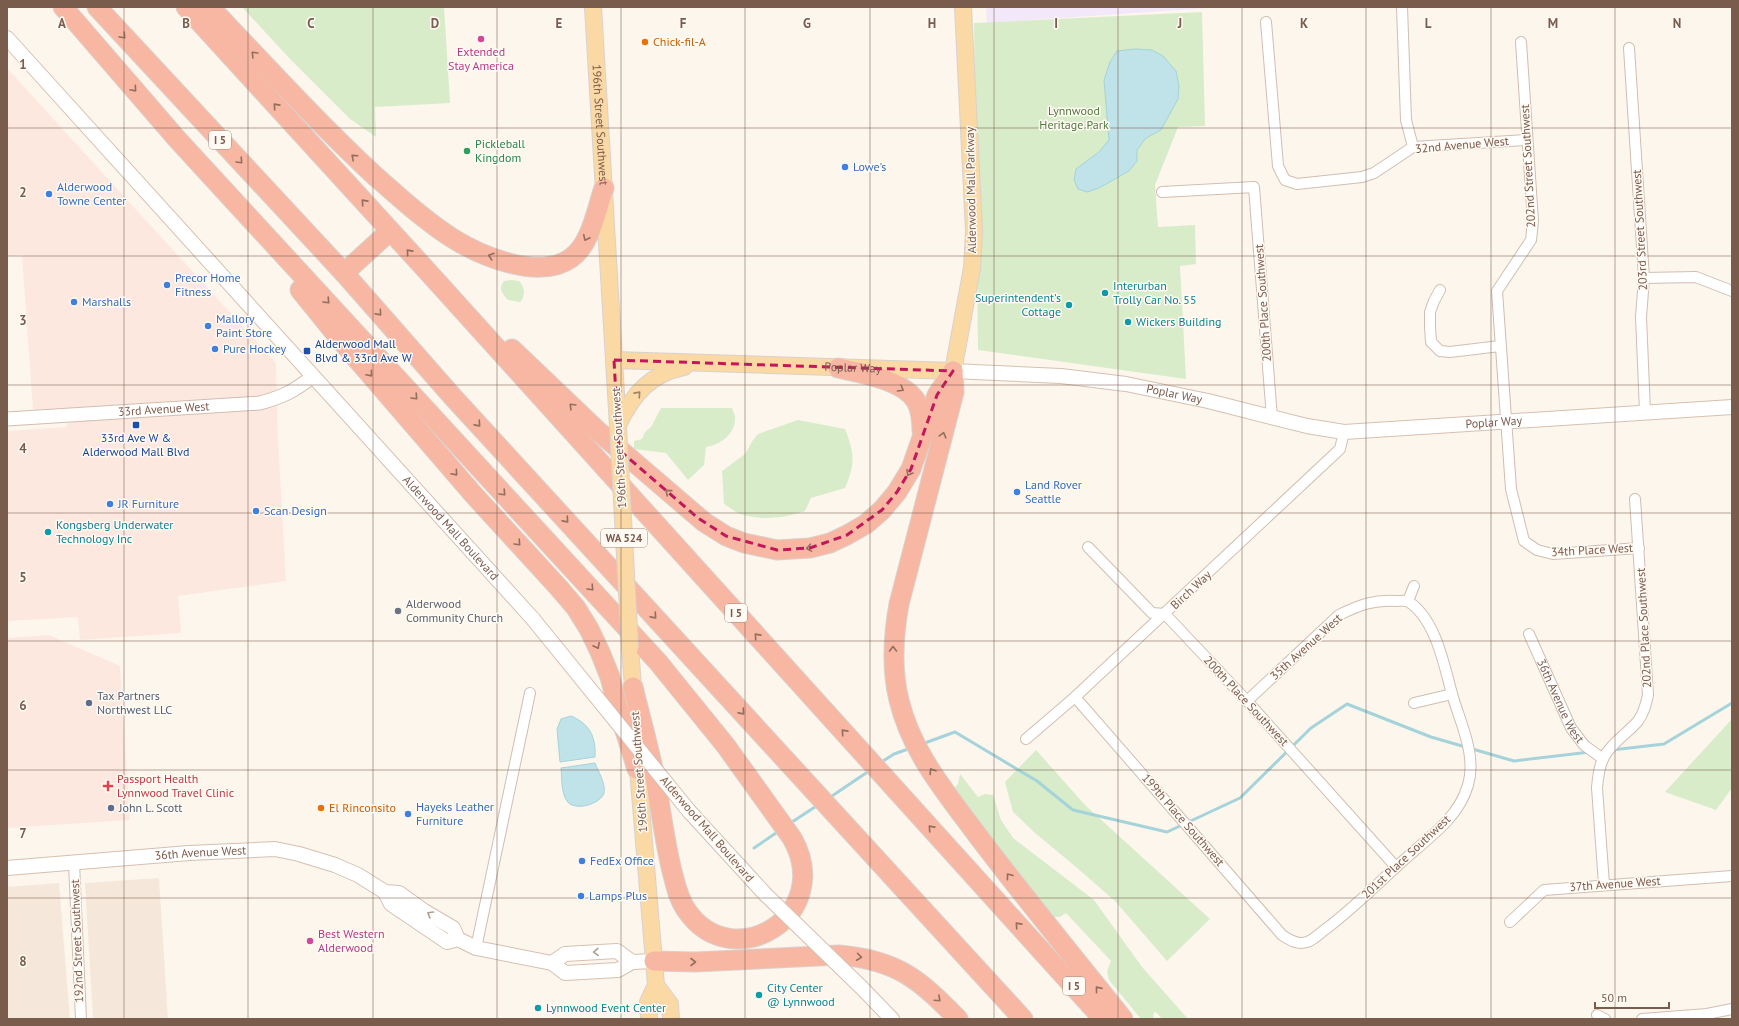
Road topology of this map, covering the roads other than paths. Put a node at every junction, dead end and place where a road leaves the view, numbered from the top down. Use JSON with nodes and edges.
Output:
{"nodes":[{"id":1,"x":63,"y":7,"type":"edge"},
{"id":2,"x":97,"y":7,"type":"edge"},
{"id":3,"x":186,"y":7,"type":"edge"},
{"id":4,"x":210,"y":7,"type":"edge"},
{"id":5,"x":593,"y":7,"type":"edge"},
{"id":6,"x":963,"y":7,"type":"edge"},
{"id":7,"x":1402,"y":7,"type":"edge"},
{"id":8,"x":1266,"y":22,"type":"dead end"},
{"id":9,"x":7,"y":38,"type":"edge"},
{"id":10,"x":1521,"y":42,"type":"dead end"},
{"id":11,"x":1629,"y":48,"type":"dead end"},
{"id":12,"x":177,"y":138,"type":"junction"},
{"id":13,"x":1527,"y":140,"type":"junction"},
{"id":14,"x":1413,"y":148,"type":"junction"},
{"id":15,"x":604,"y":188,"type":"junction"},
{"id":16,"x":1162,"y":192,"type":"dead end"},
{"id":17,"x":390,"y":231,"type":"junction"},
{"id":18,"x":344,"y":273,"type":"junction"},
{"id":19,"x":429,"y":273,"type":"junction"},
{"id":20,"x":1644,"y":278,"type":"junction"},
{"id":21,"x":1440,"y":290,"type":"dead end"},
{"id":22,"x":1732,"y":291,"type":"edge"},
{"id":23,"x":1500,"y":346,"type":"junction"},
{"id":24,"x":614,"y":360,"type":"junction"},
{"id":25,"x":699,"y":364,"type":"junction"},
{"id":26,"x":838,"y":368,"type":"junction"},
{"id":27,"x":952,"y":371,"type":"junction"},
{"id":28,"x":313,"y":376,"type":"junction"},
{"id":29,"x":1732,"y":407,"type":"edge"},
{"id":30,"x":1645,"y":412,"type":"junction"},
{"id":31,"x":1272,"y":418,"type":"junction"},
{"id":32,"x":7,"y":419,"type":"edge"},
{"id":33,"x":1505,"y":420,"type":"junction"},
{"id":34,"x":618,"y":427,"type":"junction"},
{"id":35,"x":1344,"y":432,"type":"junction"},
{"id":36,"x":922,"y":436,"type":"junction"},
{"id":37,"x":1635,"y":499,"type":"dead end"},
{"id":38,"x":1524,"y":541,"type":"joint"},
{"id":39,"x":1088,"y":547,"type":"dead end"},
{"id":40,"x":1639,"y":548,"type":"junction"},
{"id":41,"x":1414,"y":586,"type":"dead end"},
{"id":42,"x":1408,"y":601,"type":"junction"},
{"id":43,"x":1165,"y":614,"type":"junction"},
{"id":44,"x":1529,"y":634,"type":"dead end"},
{"id":45,"x":633,"y":687,"type":"junction"},
{"id":46,"x":530,"y":694,"type":"dead end"},
{"id":47,"x":1452,"y":694,"type":"junction"},
{"id":48,"x":1075,"y":697,"type":"junction"},
{"id":49,"x":1247,"y":700,"type":"junction"},
{"id":50,"x":1414,"y":703,"type":"dead end"},
{"id":51,"x":1026,"y":739,"type":"dead end"},
{"id":52,"x":1603,"y":759,"type":"junction"},
{"id":53,"x":637,"y":769,"type":"junction"},
{"id":54,"x":74,"y":863,"type":"junction"},
{"id":55,"x":1396,"y":867,"type":"junction"},
{"id":56,"x":7,"y":868,"type":"edge"},
{"id":57,"x":1732,"y":876,"type":"edge"},
{"id":58,"x":1604,"y":884,"type":"junction"},
{"id":59,"x":1510,"y":922,"type":"dead end"},
{"id":60,"x":1292,"y":942,"type":"joint"},
{"id":61,"x":476,"y":948,"type":"junction"},
{"id":62,"x":654,"y":960,"type":"junction"},
{"id":63,"x":632,"y":962,"type":"junction"},
{"id":64,"x":552,"y":964,"type":"junction"},
{"id":65,"x":656,"y":985,"type":"junction"},
{"id":66,"x":1732,"y":1009,"type":"edge"},
{"id":67,"x":81,"y":1019,"type":"edge"},
{"id":68,"x":649,"y":1019,"type":"edge"},
{"id":69,"x":671,"y":1019,"type":"edge"},
{"id":70,"x":892,"y":1019,"type":"edge"},
{"id":71,"x":958,"y":1019,"type":"edge"},
{"id":72,"x":1023,"y":1019,"type":"edge"},
{"id":73,"x":1103,"y":1019,"type":"edge"},
{"id":74,"x":1123,"y":1019,"type":"edge"},
{"id":75,"x":1642,"y":1019,"type":"edge"}],
"edges":[{"from":1,"to":12,"type":"highway","one_way":true},
{"from":2,"to":18,"type":"highway","number":"I 5","one_way":true},
{"from":17,"to":3,"type":"highway","number":"I 5","one_way":true},
{"from":15,"to":4,"type":"highway","one_way":true},
{"from":5,"to":15,"type":"main road","name":"196th Street Southwest","number":"WA 524"},
{"from":6,"to":27,"type":"main road","name":"Alderwood Mall Parkway"},
{"from":7,"to":14,"type":"street"},
{"from":8,"to":14,"type":"street","name":"32nd Avenue West"},
{"from":9,"to":28,"type":"main road","name":"Alderwood Mall Boulevard"},
{"from":10,"to":13,"type":"street","name":"202nd Street Southwest"},
{"from":11,"to":20,"type":"street","name":"203rd Street Southwest"},
{"from":12,"to":45,"type":"highway","one_way":true},
{"from":12,"to":53,"type":"highway","one_way":true},
{"from":13,"to":14,"type":"street","name":"32nd Avenue West"},
{"from":13,"to":23,"type":"street","name":"202nd Street Southwest"},
{"from":15,"to":24,"type":"main road","name":"196th Street Southwest","number":"WA 524"},
{"from":16,"to":31,"type":"street","name":"200th Place Southwest"},
{"from":17,"to":18,"type":"highway"},
{"from":19,"to":17,"type":"highway","number":"I 5","one_way":true},
{"from":18,"to":72,"type":"highway","number":"I 5","one_way":true},
{"from":36,"to":19,"type":"highway","one_way":true},
{"from":73,"to":19,"type":"highway","number":"I 5","one_way":true},
{"from":20,"to":22,"type":"street"},
{"from":20,"to":30,"type":"street","name":"203rd Street Southwest"},
{"from":21,"to":23,"type":"street"},
{"from":23,"to":33,"type":"street","name":"202nd Street Southwest"},
{"from":24,"to":25,"type":"main road","name":"Poplar Way"},
{"from":24,"to":34,"type":"main road","name":"196th Street Southwest","number":"WA 524"},
{"from":25,"to":26,"type":"main road","name":"Poplar Way"},
{"from":34,"to":25,"type":"main road","one_way":true},
{"from":26,"to":27,"type":"main road","name":"Poplar Way"},
{"from":26,"to":36,"type":"highway","one_way":true},
{"from":27,"to":31,"type":"main road","name":"Poplar Way"},
{"from":27,"to":36,"type":"highway"},
{"from":74,"to":27,"type":"highway","one_way":true},
{"from":28,"to":32,"type":"street","name":"33rd Avenue West"},
{"from":28,"to":70,"type":"main road","name":"Alderwood Mall Boulevard","bridge":true},
{"from":29,"to":30,"type":"main road","name":"Poplar Way"},
{"from":30,"to":33,"type":"main road","name":"Poplar Way"},
{"from":31,"to":35,"type":"main road","name":"Poplar Way"},
{"from":33,"to":35,"type":"main road","name":"Poplar Way"},
{"from":33,"to":38,"type":"street","name":"202nd Street Southwest"},
{"from":34,"to":45,"type":"main road","name":"196th Street Southwest","number":"WA 524","bridge":true},
{"from":35,"to":43,"type":"street","name":"Birch Way"},
{"from":37,"to":40,"type":"street","name":"202nd Place Southwest"},
{"from":38,"to":40,"type":"street","name":"34th Place West"},
{"from":39,"to":43,"type":"street","name":"200th Place Southwest"},
{"from":40,"to":52,"type":"street","name":"202nd Place Southwest"},
{"from":41,"to":42,"type":"street"},
{"from":42,"to":47,"type":"street","name":"201st Place Southwest"},
{"from":42,"to":49,"type":"street","name":"35th Avenue West"},
{"from":43,"to":48,"type":"street","name":"Birch Way"},
{"from":43,"to":49,"type":"street","name":"200th Place Southwest"},
{"from":44,"to":52,"type":"street","name":"36th Avenue West"},
{"from":45,"to":53,"type":"main road","name":"196th Street Southwest","number":"WA 524"},
{"from":46,"to":61,"type":"street"},
{"from":47,"to":50,"type":"street"},
{"from":47,"to":55,"type":"street","name":"201st Place Southwest"},
{"from":48,"to":51,"type":"street","name":"Birch Way"},
{"from":48,"to":60,"type":"street","name":"199th Place Southwest"},
{"from":49,"to":55,"type":"street","name":"200th Place Southwest"},
{"from":52,"to":58,"type":"street","name":"202nd Place Southwest"},
{"from":53,"to":62,"type":"main road","name":"196th Street Southwest","number":"WA 524"},
{"from":54,"to":56,"type":"main road","name":"36th Avenue West"},
{"from":54,"to":61,"type":"main road","name":"36th Avenue West"},
{"from":54,"to":67,"type":"street","name":"192nd Street Southwest"},
{"from":55,"to":60,"type":"street","name":"201st Place Southwest"},
{"from":57,"to":58,"type":"street","name":"37th Avenue West"},
{"from":58,"to":59,"type":"street","name":"37th Avenue West"},
{"from":61,"to":64,"type":"main road","name":"36th Avenue West"},
{"from":62,"to":63,"type":"main road","name":"36th Avenue West"},
{"from":62,"to":65,"type":"main road","name":"196th Street Southwest","number":"WA 524"},
{"from":62,"to":71,"type":"highway","one_way":true},
{"from":63,"to":64,"type":"main road","name":"36th Avenue West"},
{"from":63,"to":64,"type":"main road","one_way":true},
{"from":65,"to":68,"type":"main road","name":"196th Street Southwest","number":"WA 524"},
{"from":65,"to":69,"type":"main road"},
{"from":66,"to":75,"type":"street"}]}
